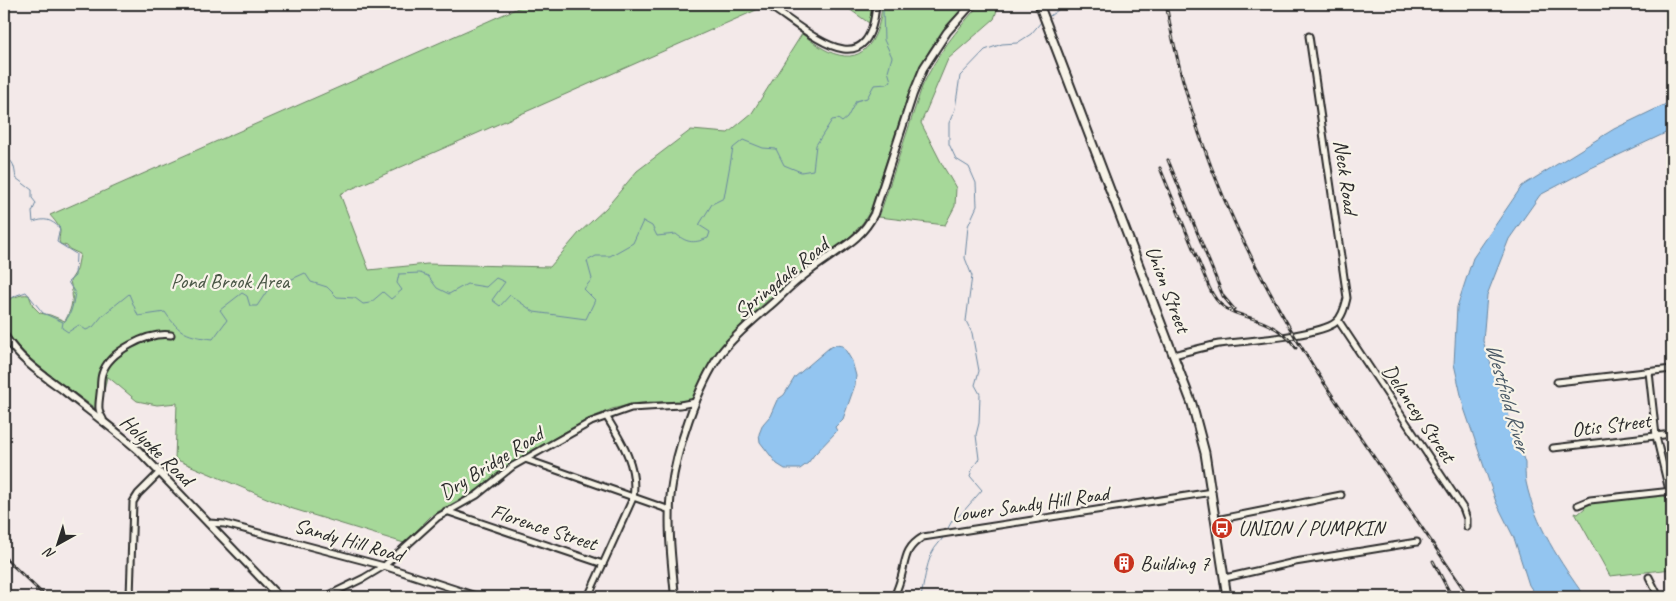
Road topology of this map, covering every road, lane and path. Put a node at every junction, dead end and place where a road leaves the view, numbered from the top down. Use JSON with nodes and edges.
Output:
{"nodes":[{"id":1,"x":766,"y":4,"type":"edge"},
{"id":2,"x":876,"y":4,"type":"edge"},
{"id":3,"x":972,"y":4,"type":"edge"},
{"id":4,"x":1039,"y":4,"type":"edge"},
{"id":5,"x":1309,"y":36,"type":"dead end"},
{"id":6,"x":1338,"y":320,"type":"junction"},
{"id":7,"x":171,"y":334,"type":"dead end"},
{"id":8,"x":4,"y":336,"type":"edge"},
{"id":9,"x":1174,"y":355,"type":"junction"},
{"id":10,"x":1672,"y":369,"type":"edge"},
{"id":11,"x":1649,"y":372,"type":"junction"},
{"id":12,"x":1558,"y":382,"type":"dead end"},
{"id":13,"x":696,"y":402,"type":"junction"},
{"id":14,"x":606,"y":416,"type":"junction"},
{"id":15,"x":105,"y":423,"type":"junction"},
{"id":16,"x":1672,"y":434,"type":"edge"},
{"id":17,"x":1656,"y":436,"type":"junction"},
{"id":18,"x":1553,"y":448,"type":"dead end"},
{"id":19,"x":525,"y":459,"type":"junction"},
{"id":20,"x":159,"y":472,"type":"junction"},
{"id":21,"x":1671,"y":491,"type":"edge"},
{"id":22,"x":1212,"y":492,"type":"junction"},
{"id":23,"x":1341,"y":495,"type":"dead end"},
{"id":24,"x":633,"y":498,"type":"junction"},
{"id":25,"x":1672,"y":503,"type":"edge"},
{"id":26,"x":1578,"y":505,"type":"dead end"},
{"id":27,"x":670,"y":510,"type":"junction"},
{"id":28,"x":446,"y":511,"type":"junction"},
{"id":29,"x":1216,"y":520,"type":"junction"},
{"id":30,"x":208,"y":523,"type":"junction"},
{"id":31,"x":1467,"y":527,"type":"dead end"},
{"id":32,"x":1417,"y":542,"type":"dead end"},
{"id":33,"x":603,"y":564,"type":"junction"},
{"id":34,"x":384,"y":566,"type":"junction"},
{"id":35,"x":1649,"y":577,"type":"dead end"},
{"id":36,"x":1224,"y":578,"type":"junction"},
{"id":37,"x":130,"y":597,"type":"edge"},
{"id":38,"x":279,"y":597,"type":"edge"},
{"id":39,"x":325,"y":597,"type":"edge"},
{"id":40,"x":479,"y":597,"type":"edge"},
{"id":41,"x":588,"y":597,"type":"edge"},
{"id":42,"x":675,"y":597,"type":"edge"},
{"id":43,"x":894,"y":597,"type":"edge"},
{"id":44,"x":1227,"y":597,"type":"edge"},
{"id":45,"x":1659,"y":597,"type":"edge"}],
"edges":[{"from":1,"to":2,"type":"street"},
{"from":3,"to":13,"type":"street","name":"Springdale Road"},
{"from":4,"to":9,"type":"main road","name":"Union Street"},
{"from":5,"to":6,"type":"street","name":"Neck Road"},
{"from":6,"to":9,"type":"street"},
{"from":6,"to":31,"type":"street","name":"Delancey Street"},
{"from":7,"to":15,"type":"street"},
{"from":8,"to":15,"type":"street","name":"Holyoke Road"},
{"from":9,"to":22,"type":"main road","name":"Union Street"},
{"from":10,"to":11,"type":"street"},
{"from":11,"to":12,"type":"street"},
{"from":11,"to":17,"type":"street"},
{"from":13,"to":14,"type":"street","name":"Dry Bridge Road"},
{"from":13,"to":27,"type":"street","name":"Springdale Road"},
{"from":14,"to":19,"type":"street","name":"Dry Bridge Road"},
{"from":14,"to":24,"type":"street"},
{"from":15,"to":20,"type":"street","name":"Holyoke Road"},
{"from":16,"to":17,"type":"street","name":"Otis Street"},
{"from":17,"to":18,"type":"street","name":"Otis Street"},
{"from":17,"to":21,"type":"street"},
{"from":19,"to":24,"type":"street"},
{"from":19,"to":28,"type":"street","name":"Dry Bridge Road"},
{"from":20,"to":30,"type":"street","name":"Holyoke Road"},
{"from":20,"to":37,"type":"street"},
{"from":21,"to":25,"type":"street"},
{"from":21,"to":26,"type":"street"},
{"from":22,"to":29,"type":"main road","name":"Union Street"},
{"from":22,"to":43,"type":"street","name":"Lower Sandy Hill Road"},
{"from":23,"to":29,"type":"street"},
{"from":24,"to":27,"type":"street"},
{"from":24,"to":33,"type":"street"},
{"from":27,"to":42,"type":"street","name":"Springdale Road"},
{"from":28,"to":33,"type":"street","name":"Florence Street"},
{"from":28,"to":34,"type":"street","name":"Dry Bridge Road"},
{"from":29,"to":36,"type":"main road","name":"Union Street"},
{"from":30,"to":34,"type":"street","name":"Sandy Hill Road"},
{"from":30,"to":38,"type":"street","name":"Holyoke Road"},
{"from":32,"to":36,"type":"street"},
{"from":33,"to":41,"type":"street"},
{"from":34,"to":39,"type":"street","name":"Dry Bridge Road"},
{"from":34,"to":40,"type":"street","name":"Sandy Hill Road"},
{"from":35,"to":45,"type":"street"},
{"from":36,"to":44,"type":"main road","name":"Union Street"}]}
